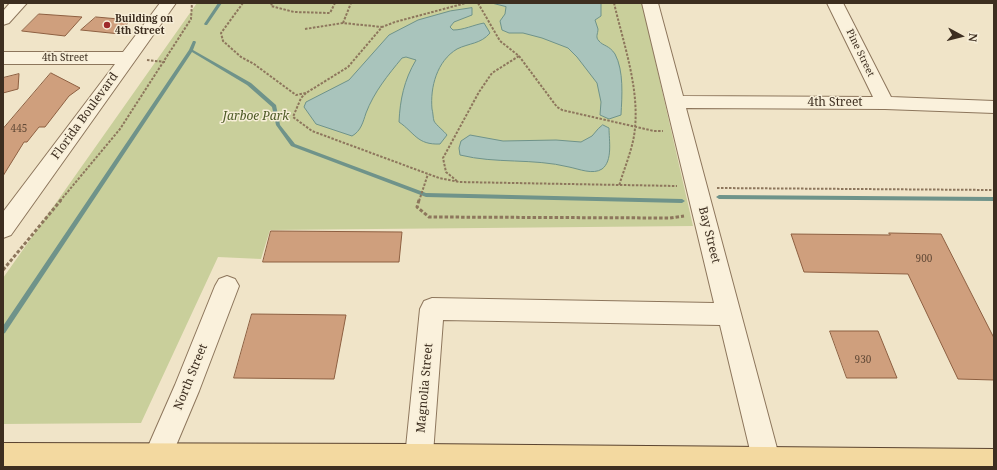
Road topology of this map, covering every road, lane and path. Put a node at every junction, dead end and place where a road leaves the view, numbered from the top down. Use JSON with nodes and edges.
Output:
{"nodes":[{"id":1,"x":20,"y":3,"type":"edge"},
{"id":2,"x":168,"y":3,"type":"edge"},
{"id":3,"x":192,"y":3,"type":"edge"},
{"id":4,"x":243,"y":3,"type":"edge"},
{"id":5,"x":272,"y":3,"type":"edge"},
{"id":6,"x":335,"y":3,"type":"edge"},
{"id":7,"x":351,"y":3,"type":"edge"},
{"id":8,"x":466,"y":3,"type":"edge"},
{"id":9,"x":478,"y":3,"type":"edge"},
{"id":10,"x":614,"y":3,"type":"edge"},
{"id":11,"x":650,"y":3,"type":"edge"},
{"id":12,"x":835,"y":3,"type":"edge"},
{"id":13,"x":3,"y":20,"type":"edge"},
{"id":14,"x":343,"y":23,"type":"junction"},
{"id":15,"x":382,"y":27,"type":"junction"},
{"id":16,"x":305,"y":29,"type":"dead end"},
{"id":17,"x":519,"y":56,"type":"junction"},
{"id":18,"x":3,"y":58,"type":"edge"},
{"id":19,"x":128,"y":58,"type":"junction"},
{"id":20,"x":306,"y":93,"type":"junction"},
{"id":21,"x":676,"y":102,"type":"junction"},
{"id":22,"x":885,"y":103,"type":"junction"},
{"id":23,"x":994,"y":107,"type":"edge"},
{"id":24,"x":635,"y":127,"type":"junction"},
{"id":25,"x":683,"y":131,"type":"junction"},
{"id":26,"x":428,"y":174,"type":"junction"},
{"id":27,"x":459,"y":182,"type":"junction"},
{"id":28,"x":620,"y":186,"type":"junction"},
{"id":29,"x":994,"y":190,"type":"edge"},
{"id":30,"x":700,"y":197,"type":"junction"},
{"id":31,"x":3,"y":229,"type":"edge"},
{"id":32,"x":3,"y":270,"type":"edge"},
{"id":33,"x":228,"y":286,"type":"dead end"},
{"id":34,"x":729,"y":314,"type":"junction"},
{"id":35,"x":3,"y":457,"type":"edge"},
{"id":36,"x":155,"y":462,"type":"edge"},
{"id":37,"x":418,"y":462,"type":"edge"},
{"id":38,"x":994,"y":463,"type":"edge"},
{"id":39,"x":767,"y":464,"type":"edge"}],
"edges":[{"from":1,"to":13,"type":"street"},
{"from":2,"to":19,"type":"street","name":"Florida Boulevard"},
{"from":3,"to":32,"type":"path"},
{"from":4,"to":20,"type":"path"},
{"from":5,"to":6,"type":"path"},
{"from":7,"to":14,"type":"path"},
{"from":8,"to":15,"type":"path"},
{"from":9,"to":17,"type":"path"},
{"from":10,"to":24,"type":"path"},
{"from":11,"to":21,"type":"street","name":"Bay Street"},
{"from":12,"to":22,"type":"street","name":"Pine Street"},
{"from":14,"to":15,"type":"path"},
{"from":14,"to":16,"type":"path"},
{"from":15,"to":20,"type":"path"},
{"from":17,"to":24,"type":"path"},
{"from":17,"to":27,"type":"path"},
{"from":18,"to":19,"type":"street","name":"4th Street"},
{"from":19,"to":31,"type":"street","name":"Florida Boulevard"},
{"from":20,"to":26,"type":"path"},
{"from":21,"to":22,"type":"street","name":"4th Street"},
{"from":21,"to":25,"type":"street","name":"Bay Street"},
{"from":22,"to":23,"type":"street","name":"4th Street"},
{"from":24,"to":25,"type":"path"},
{"from":24,"to":28,"type":"path"},
{"from":25,"to":30,"type":"street","name":"Bay Street"},
{"from":26,"to":27,"type":"path"},
{"from":26,"to":30,"type":"path"},
{"from":27,"to":28,"type":"path"},
{"from":28,"to":30,"type":"path"},
{"from":29,"to":30,"type":"path"},
{"from":30,"to":34,"type":"street","name":"Bay Street"},
{"from":33,"to":36,"type":"street","name":"North Street"},
{"from":34,"to":37,"type":"street","name":"Magnolia Street"},
{"from":34,"to":39,"type":"street","name":"Bay Street"},
{"from":35,"to":36,"type":"main road"},
{"from":36,"to":37,"type":"main road"},
{"from":37,"to":39,"type":"main road"},
{"from":38,"to":39,"type":"main road"}]}
